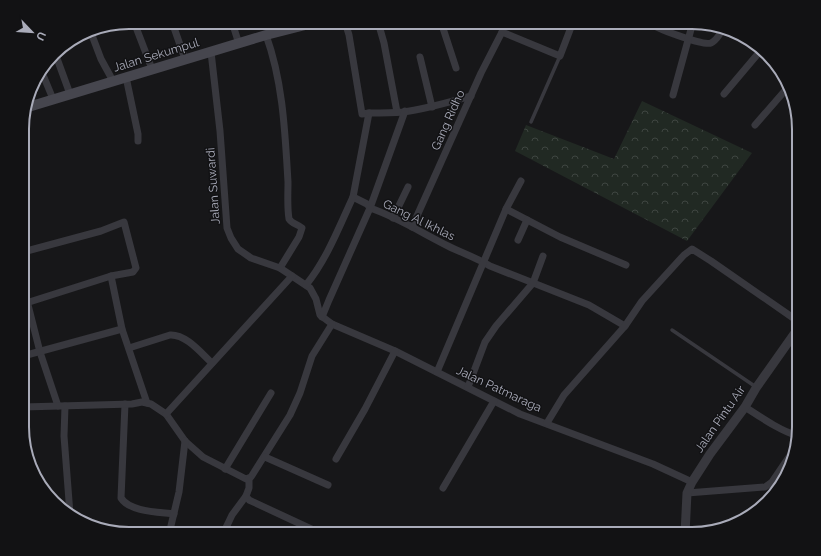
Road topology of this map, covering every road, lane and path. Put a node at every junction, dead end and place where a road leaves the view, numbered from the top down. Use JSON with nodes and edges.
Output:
{"nodes":[{"id":1,"x":137,"y":29,"type":"edge"},
{"id":2,"x":174,"y":29,"type":"edge"},
{"id":3,"x":234,"y":29,"type":"edge"},
{"id":4,"x":288,"y":29,"type":"edge"},
{"id":5,"x":347,"y":29,"type":"edge"},
{"id":6,"x":380,"y":29,"type":"edge"},
{"id":7,"x":443,"y":29,"type":"edge"},
{"id":8,"x":503,"y":29,"type":"edge"},
{"id":9,"x":570,"y":29,"type":"edge"},
{"id":10,"x":664,"y":29,"type":"edge"},
{"id":11,"x":691,"y":29,"type":"edge"},
{"id":12,"x":502,"y":32,"type":"junction"},
{"id":13,"x":720,"y":33,"type":"edge"},
{"id":14,"x":266,"y":35,"type":"junction"},
{"id":15,"x":92,"y":36,"type":"edge"},
{"id":16,"x":688,"y":39,"type":"junction"},
{"id":17,"x":239,"y":44,"type":"junction"},
{"id":18,"x":211,"y":52,"type":"junction"},
{"id":19,"x":758,"y":54,"type":"edge"},
{"id":20,"x":560,"y":56,"type":"junction"},
{"id":21,"x":420,"y":57,"type":"dead end"},
{"id":22,"x":57,"y":60,"type":"edge"},
{"id":23,"x":185,"y":60,"type":"junction"},
{"id":24,"x":456,"y":68,"type":"dead end"},
{"id":25,"x":152,"y":69,"type":"junction"},
{"id":26,"x":44,"y":77,"type":"edge"},
{"id":27,"x":126,"y":77,"type":"junction"},
{"id":28,"x":113,"y":81,"type":"junction"},
{"id":29,"x":784,"y":91,"type":"edge"},
{"id":30,"x":70,"y":94,"type":"junction"},
{"id":31,"x":724,"y":94,"type":"dead end"},
{"id":32,"x":673,"y":95,"type":"dead end"},
{"id":33,"x":471,"y":96,"type":"junction"},
{"id":34,"x":53,"y":99,"type":"junction"},
{"id":35,"x":32,"y":106,"type":"edge"},
{"id":36,"x":432,"y":107,"type":"junction"},
{"id":37,"x":405,"y":111,"type":"junction"},
{"id":38,"x":397,"y":112,"type":"junction"},
{"id":39,"x":369,"y":113,"type":"junction"},
{"id":40,"x":531,"y":122,"type":"dead end"},
{"id":41,"x":755,"y":125,"type":"dead end"},
{"id":42,"x":138,"y":141,"type":"dead end"},
{"id":43,"x":521,"y":180,"type":"dead end"},
{"id":44,"x":408,"y":187,"type":"dead end"},
{"id":45,"x":353,"y":197,"type":"junction"},
{"id":46,"x":370,"y":208,"type":"junction"},
{"id":47,"x":506,"y":209,"type":"junction"},
{"id":48,"x":393,"y":218,"type":"junction"},
{"id":49,"x":527,"y":220,"type":"junction"},
{"id":50,"x":412,"y":227,"type":"junction"},
{"id":51,"x":518,"y":240,"type":"dead end"},
{"id":52,"x":29,"y":250,"type":"edge"},
{"id":53,"x":543,"y":256,"type":"dead end"},
{"id":54,"x":483,"y":262,"type":"junction"},
{"id":55,"x":626,"y":265,"type":"dead end"},
{"id":56,"x":280,"y":268,"type":"junction"},
{"id":57,"x":111,"y":276,"type":"junction"},
{"id":58,"x":292,"y":276,"type":"junction"},
{"id":59,"x":533,"y":283,"type":"junction"},
{"id":60,"x":306,"y":285,"type":"junction"},
{"id":61,"x":314,"y":296,"type":"junction"},
{"id":62,"x":329,"y":300,"type":"junction"},
{"id":63,"x":29,"y":302,"type":"edge"},
{"id":64,"x":29,"y":316,"type":"edge"},
{"id":65,"x":792,"y":317,"type":"edge"},
{"id":66,"x":322,"y":318,"type":"junction"},
{"id":67,"x":332,"y":324,"type":"junction"},
{"id":68,"x":625,"y":326,"type":"junction"},
{"id":69,"x":122,"y":329,"type":"junction"},
{"id":70,"x":672,"y":330,"type":"dead end"},
{"id":71,"x":792,"y":337,"type":"edge"},
{"id":72,"x":129,"y":348,"type":"junction"},
{"id":73,"x":395,"y":351,"type":"junction"},
{"id":74,"x":40,"y":352,"type":"junction"},
{"id":75,"x":29,"y":355,"type":"edge"},
{"id":76,"x":212,"y":363,"type":"junction"},
{"id":77,"x":437,"y":372,"type":"junction"},
{"id":78,"x":468,"y":387,"type":"junction"},
{"id":79,"x":756,"y":388,"type":"junction"},
{"id":80,"x":271,"y":393,"type":"dead end"},
{"id":81,"x":494,"y":401,"type":"junction"},
{"id":82,"x":147,"y":403,"type":"junction"},
{"id":83,"x":125,"y":404,"type":"junction"},
{"id":84,"x":61,"y":406,"type":"junction"},
{"id":85,"x":745,"y":407,"type":"junction"},
{"id":86,"x":29,"y":408,"type":"edge"},
{"id":87,"x":166,"y":414,"type":"junction"},
{"id":88,"x":547,"y":423,"type":"junction"},
{"id":89,"x":792,"y":434,"type":"edge"},
{"id":90,"x":185,"y":441,"type":"junction"},
{"id":91,"x":265,"y":457,"type":"junction"},
{"id":92,"x":336,"y":459,"type":"dead end"},
{"id":93,"x":784,"y":467,"type":"edge"},
{"id":94,"x":225,"y":469,"type":"junction"},
{"id":95,"x":249,"y":479,"type":"junction"},
{"id":96,"x":692,"y":482,"type":"junction"},
{"id":97,"x":328,"y":485,"type":"dead end"},
{"id":98,"x":443,"y":488,"type":"dead end"},
{"id":99,"x":687,"y":493,"type":"junction"},
{"id":100,"x":246,"y":496,"type":"junction"},
{"id":101,"x":69,"y":507,"type":"edge"},
{"id":102,"x":174,"y":514,"type":"junction"},
{"id":103,"x":171,"y":527,"type":"edge"},
{"id":104,"x":226,"y":527,"type":"edge"},
{"id":105,"x":306,"y":527,"type":"edge"},
{"id":106,"x":685,"y":527,"type":"edge"}],
"edges":[{"from":1,"to":25,"type":"street"},
{"from":2,"to":23,"type":"street"},
{"from":3,"to":17,"type":"street"},
{"from":4,"to":14,"type":"main road","name":"Jalan Sekumpul"},
{"from":5,"to":39,"type":"street"},
{"from":6,"to":38,"type":"street"},
{"from":7,"to":24,"type":"street"},
{"from":8,"to":12,"type":"street","name":"Gang Ridho"},
{"from":9,"to":20,"type":"street"},
{"from":10,"to":16,"type":"street"},
{"from":11,"to":16,"type":"street"},
{"from":12,"to":20,"type":"street"},
{"from":12,"to":33,"type":"street","name":"Gang Ridho"},
{"from":13,"to":16,"type":"street"},
{"from":14,"to":17,"type":"main road","name":"Jalan Sekumpul"},
{"from":14,"to":56,"type":"street"},
{"from":15,"to":28,"type":"street"},
{"from":16,"to":32,"type":"street"},
{"from":17,"to":18,"type":"main road","name":"Jalan Sekumpul"},
{"from":18,"to":23,"type":"main road","name":"Jalan Sekumpul"},
{"from":18,"to":56,"type":"street","name":"Jalan Suwardi"},
{"from":19,"to":31,"type":"street"},
{"from":20,"to":40,"type":"lane"},
{"from":21,"to":36,"type":"street"},
{"from":22,"to":30,"type":"street"},
{"from":23,"to":25,"type":"main road","name":"Jalan Sekumpul"},
{"from":25,"to":27,"type":"main road","name":"Jalan Sekumpul"},
{"from":26,"to":34,"type":"street"},
{"from":27,"to":28,"type":"main road","name":"Jalan Sekumpul"},
{"from":27,"to":42,"type":"street"},
{"from":28,"to":30,"type":"main road","name":"Jalan Sekumpul"},
{"from":29,"to":41,"type":"street"},
{"from":30,"to":34,"type":"main road","name":"Jalan Sekumpul"},
{"from":33,"to":36,"type":"street"},
{"from":33,"to":50,"type":"street","name":"Gang Ridho"},
{"from":34,"to":35,"type":"main road","name":"Jalan Sekumpul"},
{"from":36,"to":37,"type":"street"},
{"from":37,"to":38,"type":"street"},
{"from":37,"to":46,"type":"street"},
{"from":38,"to":39,"type":"street"},
{"from":39,"to":45,"type":"street"},
{"from":43,"to":47,"type":"street"},
{"from":44,"to":48,"type":"street"},
{"from":45,"to":46,"type":"street","name":"Gang Al Ikhlas"},
{"from":45,"to":60,"type":"street"},
{"from":46,"to":48,"type":"street","name":"Gang Al Ikhlas"},
{"from":46,"to":62,"type":"street"},
{"from":47,"to":49,"type":"street"},
{"from":47,"to":54,"type":"street"},
{"from":48,"to":50,"type":"street","name":"Gang Al Ikhlas"},
{"from":49,"to":51,"type":"street"},
{"from":49,"to":55,"type":"street"},
{"from":50,"to":54,"type":"street","name":"Gang Al Ikhlas"},
{"from":52,"to":57,"type":"street"},
{"from":53,"to":59,"type":"street"},
{"from":54,"to":59,"type":"street","name":"Gang Al Ikhlas"},
{"from":54,"to":77,"type":"street"},
{"from":56,"to":58,"type":"street","name":"Jalan Suwardi"},
{"from":57,"to":63,"type":"street"},
{"from":57,"to":69,"type":"street"},
{"from":58,"to":60,"type":"street","name":"Jalan Suwardi"},
{"from":58,"to":76,"type":"street"},
{"from":59,"to":68,"type":"street","name":"Gang Al Ikhlas"},
{"from":59,"to":78,"type":"street"},
{"from":60,"to":61,"type":"street","name":"Jalan Suwardi"},
{"from":61,"to":62,"type":"street"},
{"from":61,"to":66,"type":"street"},
{"from":62,"to":66,"type":"street"},
{"from":64,"to":74,"type":"street"},
{"from":65,"to":68,"type":"street"},
{"from":66,"to":67,"type":"street","name":"Jalan Patmaraga"},
{"from":67,"to":73,"type":"street","name":"Jalan Patmaraga"},
{"from":67,"to":91,"type":"street"},
{"from":68,"to":88,"type":"street"},
{"from":69,"to":72,"type":"street"},
{"from":69,"to":74,"type":"street"},
{"from":70,"to":79,"type":"lane"},
{"from":71,"to":79,"type":"street","name":"Jalan Pintu Air"},
{"from":72,"to":76,"type":"street"},
{"from":72,"to":82,"type":"street"},
{"from":73,"to":77,"type":"street","name":"Jalan Patmaraga"},
{"from":73,"to":92,"type":"street"},
{"from":74,"to":75,"type":"street"},
{"from":74,"to":84,"type":"street"},
{"from":76,"to":87,"type":"street"},
{"from":77,"to":78,"type":"street","name":"Jalan Patmaraga"},
{"from":78,"to":81,"type":"street","name":"Jalan Patmaraga"},
{"from":79,"to":85,"type":"street","name":"Jalan Pintu Air"},
{"from":80,"to":94,"type":"street"},
{"from":81,"to":88,"type":"street","name":"Jalan Patmaraga"},
{"from":81,"to":98,"type":"street"},
{"from":82,"to":83,"type":"street"},
{"from":82,"to":87,"type":"street"},
{"from":83,"to":84,"type":"street"},
{"from":83,"to":102,"type":"street"},
{"from":84,"to":86,"type":"street"},
{"from":84,"to":101,"type":"street"},
{"from":85,"to":89,"type":"street"},
{"from":85,"to":96,"type":"street","name":"Jalan Pintu Air"},
{"from":87,"to":90,"type":"street"},
{"from":88,"to":96,"type":"street","name":"Jalan Patmaraga"},
{"from":90,"to":94,"type":"street"},
{"from":90,"to":102,"type":"street"},
{"from":91,"to":95,"type":"street"},
{"from":91,"to":97,"type":"street"},
{"from":93,"to":99,"type":"street"},
{"from":94,"to":95,"type":"street"},
{"from":95,"to":100,"type":"street"},
{"from":96,"to":99,"type":"street","name":"Jalan Pintu Air"},
{"from":99,"to":106,"type":"street","name":"Jalan Pintu Air"},
{"from":100,"to":104,"type":"street"},
{"from":100,"to":105,"type":"street"},
{"from":102,"to":103,"type":"street"}]}
